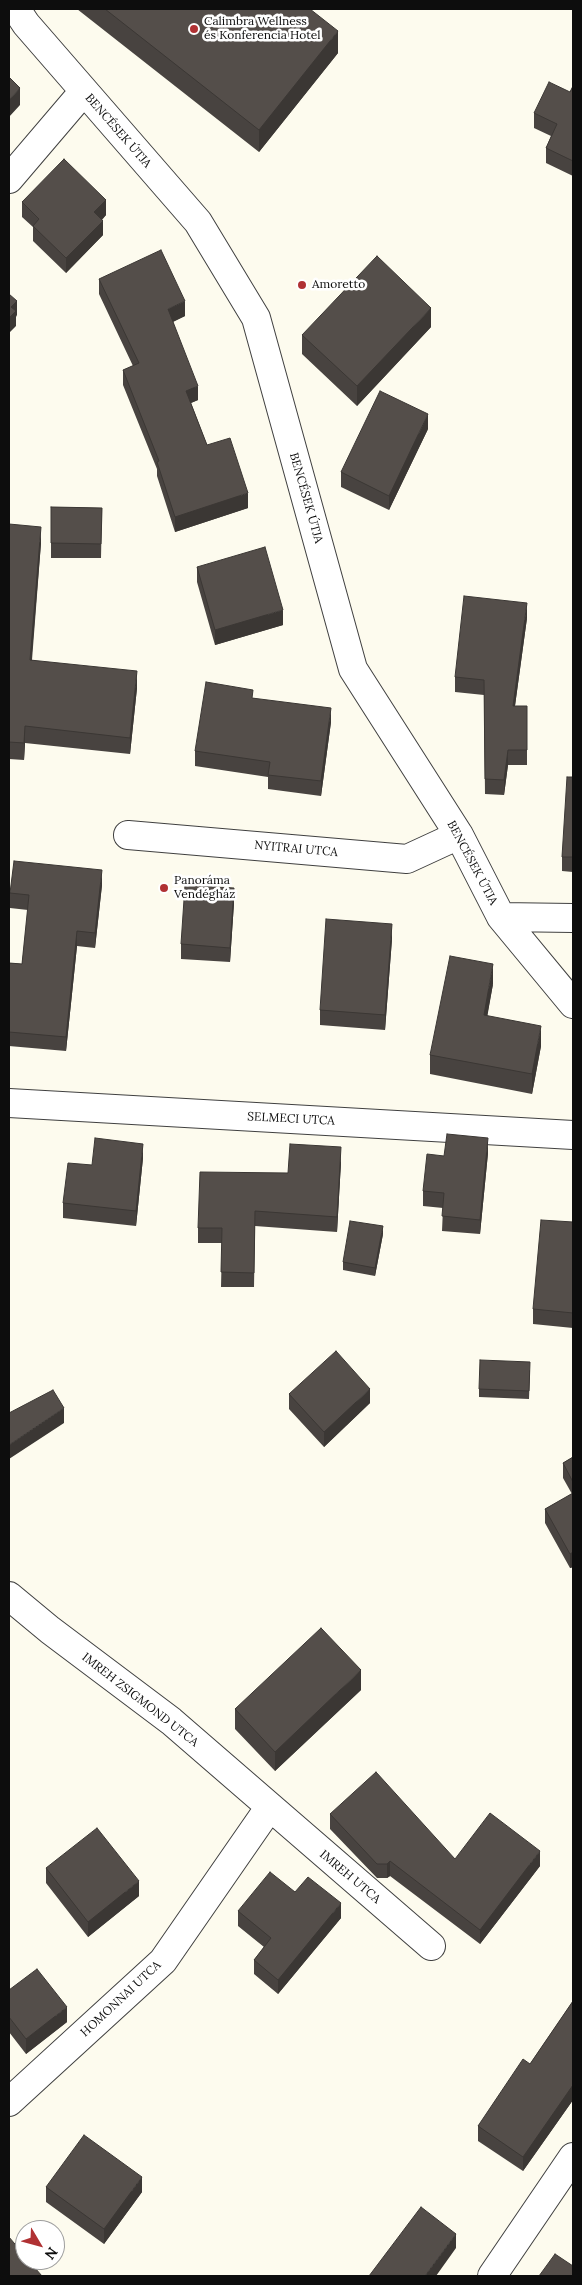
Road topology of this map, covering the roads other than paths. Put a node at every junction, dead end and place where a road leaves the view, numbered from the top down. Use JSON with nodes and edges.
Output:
{"nodes":[{"id":1,"x":16,"y":9,"type":"edge"},
{"id":2,"x":84,"y":91,"type":"junction"},
{"id":3,"x":9,"y":179,"type":"edge"},
{"id":4,"x":128,"y":835,"type":"dead end"},
{"id":5,"x":459,"y":835,"type":"junction"},
{"id":6,"x":501,"y":917,"type":"junction"},
{"id":7,"x":573,"y":918,"type":"edge"},
{"id":8,"x":573,"y":1004,"type":"edge"},
{"id":9,"x":9,"y":1103,"type":"edge"},
{"id":10,"x":573,"y":1135,"type":"edge"},
{"id":11,"x":9,"y":1596,"type":"edge"},
{"id":12,"x":269,"y":1808,"type":"junction"},
{"id":13,"x":431,"y":1946,"type":"dead end"},
{"id":14,"x":9,"y":2102,"type":"edge"},
{"id":15,"x":573,"y":2157,"type":"edge"},
{"id":16,"x":492,"y":2276,"type":"edge"}],
"edges":[{"from":1,"to":2,"type":"street","name":"BENCÉSEK ÚTJA"},
{"from":2,"to":3,"type":"street"},
{"from":2,"to":5,"type":"street","name":"BENCÉSEK ÚTJA"},
{"from":4,"to":5,"type":"street","name":"NYITRAI UTCA"},
{"from":5,"to":6,"type":"street","name":"BENCÉSEK ÚTJA"},
{"from":6,"to":7,"type":"street"},
{"from":6,"to":8,"type":"street","name":"BENCÉSEK ÚTJA"},
{"from":9,"to":10,"type":"street","name":"SELMECI UTCA"},
{"from":11,"to":12,"type":"street","name":"IMREH ZSIGMOND UTCA"},
{"from":12,"to":13,"type":"street","name":"IMREH UTCA"},
{"from":12,"to":14,"type":"street","name":"HOMONNAI UTCA"},
{"from":15,"to":16,"type":"street"}]}
